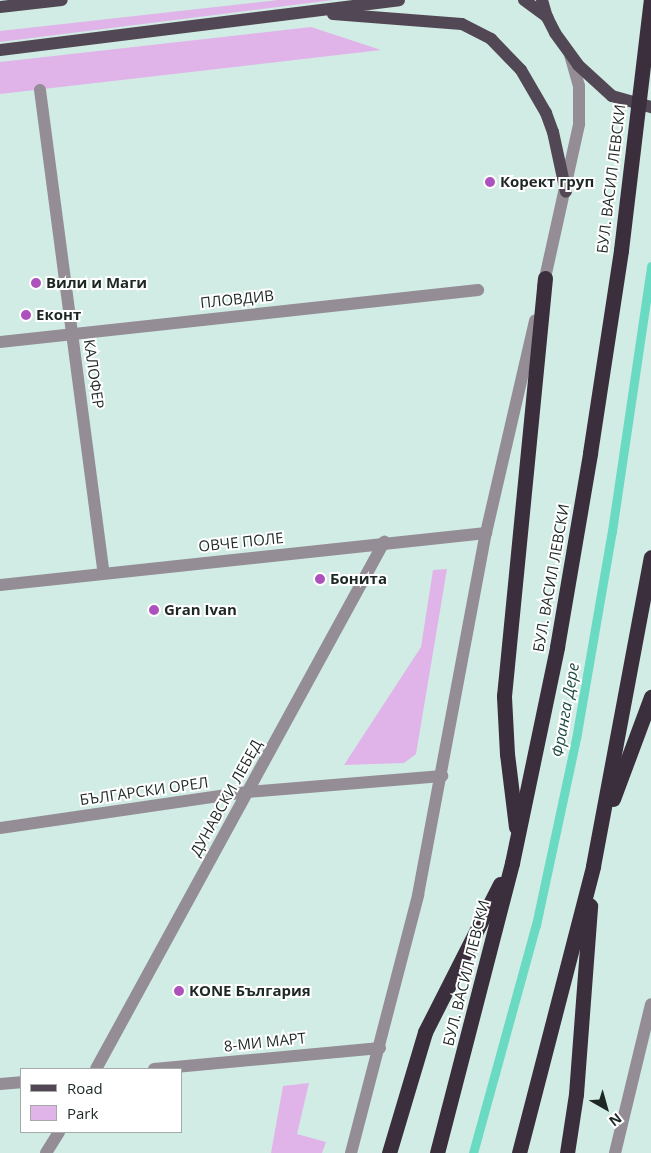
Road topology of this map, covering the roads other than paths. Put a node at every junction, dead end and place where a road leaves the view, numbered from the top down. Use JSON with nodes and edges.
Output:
{"nodes":[{"id":1,"x":62,"y":0,"type":"edge"},
{"id":2,"x":398,"y":0,"type":"edge"},
{"id":3,"x":524,"y":0,"type":"edge"},
{"id":4,"x":542,"y":0,"type":"edge"},
{"id":5,"x":651,"y":0,"type":"edge"},
{"id":6,"x":0,"y":7,"type":"edge"},
{"id":7,"x":305,"y":12,"type":"junction"},
{"id":8,"x":547,"y":17,"type":"junction"},
{"id":9,"x":0,"y":50,"type":"edge"},
{"id":10,"x":569,"y":53,"type":"junction"},
{"id":11,"x":40,"y":90,"type":"dead end"},
{"id":12,"x":651,"y":107,"type":"edge"},
{"id":13,"x":566,"y":192,"type":"junction"},
{"id":14,"x":545,"y":278,"type":"junction"},
{"id":15,"x":478,"y":290,"type":"dead end"},
{"id":16,"x":72,"y":333,"type":"junction"},
{"id":17,"x":0,"y":342,"type":"edge"},
{"id":18,"x":486,"y":533,"type":"junction"},
{"id":19,"x":384,"y":542,"type":"junction"},
{"id":20,"x":651,"y":557,"type":"edge"},
{"id":21,"x":104,"y":573,"type":"junction"},
{"id":22,"x":0,"y":585,"type":"edge"},
{"id":23,"x":651,"y":697,"type":"edge"},
{"id":24,"x":442,"y":776,"type":"junction"},
{"id":25,"x":247,"y":792,"type":"junction"},
{"id":26,"x":0,"y":828,"type":"edge"},
{"id":27,"x":517,"y":840,"type":"junction"},
{"id":28,"x":598,"y":840,"type":"junction"},
{"id":29,"x":512,"y":863,"type":"junction"},
{"id":30,"x":593,"y":866,"type":"junction"},
{"id":31,"x":651,"y":1004,"type":"edge"},
{"id":32,"x":380,"y":1048,"type":"junction"},
{"id":33,"x":97,"y":1068,"type":"edge"},
{"id":34,"x":164,"y":1068,"type":"edge"},
{"id":35,"x":20,"y":1082,"type":"edge"},
{"id":36,"x":0,"y":1084,"type":"edge"},
{"id":37,"x":58,"y":1133,"type":"edge"},
{"id":38,"x":46,"y":1153,"type":"edge"},
{"id":39,"x":351,"y":1153,"type":"edge"},
{"id":40,"x":389,"y":1153,"type":"edge"},
{"id":41,"x":437,"y":1153,"type":"edge"},
{"id":42,"x":519,"y":1153,"type":"edge"},
{"id":43,"x":567,"y":1153,"type":"edge"},
{"id":44,"x":615,"y":1153,"type":"edge"}],
"edges":[{"from":1,"to":6,"type":"main road"},
{"from":2,"to":7,"type":"main road"},
{"from":3,"to":8,"type":"main road"},
{"from":4,"to":8,"type":"main road"},
{"from":5,"to":27,"type":"highway","name":"БУЛ. ВАСИЛ ЛЕВСКИ"},
{"from":7,"to":9,"type":"main road"},
{"from":7,"to":13,"type":"main road"},
{"from":8,"to":10,"type":"main road"},
{"from":10,"to":12,"type":"main road"},
{"from":10,"to":13,"type":"street"},
{"from":11,"to":16,"type":"street","name":"КАЛОФЕР"},
{"from":13,"to":14,"type":"street"},
{"from":14,"to":18,"type":"street"},
{"from":14,"to":27,"type":"highway"},
{"from":15,"to":16,"type":"street","name":"ПЛОВДИВ"},
{"from":16,"to":17,"type":"street","name":"ПЛОВДИВ"},
{"from":16,"to":21,"type":"street","name":"КАЛОФЕР"},
{"from":18,"to":19,"type":"street","name":"ОВЧЕ ПОЛЕ"},
{"from":18,"to":24,"type":"street"},
{"from":19,"to":21,"type":"street","name":"ОВЧЕ ПОЛЕ"},
{"from":19,"to":25,"type":"street","name":"ДУНАВСКИ ЛЕБЕД"},
{"from":20,"to":28,"type":"highway"},
{"from":21,"to":22,"type":"street","name":"ОВЧЕ ПОЛЕ"},
{"from":23,"to":28,"type":"highway"},
{"from":24,"to":25,"type":"street","name":"БЪЛГАРСКИ ОРЕЛ"},
{"from":24,"to":32,"type":"street"},
{"from":25,"to":26,"type":"street","name":"БЪЛГАРСКИ ОРЕЛ"},
{"from":25,"to":33,"type":"street","name":"ДУНАВСКИ ЛЕБЕД"},
{"from":27,"to":29,"type":"highway","name":"БУЛ. ВАСИЛ ЛЕВСКИ"},
{"from":28,"to":30,"type":"highway"},
{"from":29,"to":40,"type":"highway"},
{"from":29,"to":41,"type":"highway","name":"БУЛ. ВАСИЛ ЛЕВСКИ"},
{"from":30,"to":42,"type":"highway"},
{"from":30,"to":43,"type":"highway"},
{"from":31,"to":44,"type":"street"},
{"from":32,"to":34,"type":"street","name":"8-МИ МАРТ"},
{"from":32,"to":39,"type":"street"},
{"from":35,"to":36,"type":"street"},
{"from":37,"to":38,"type":"street"}]}
